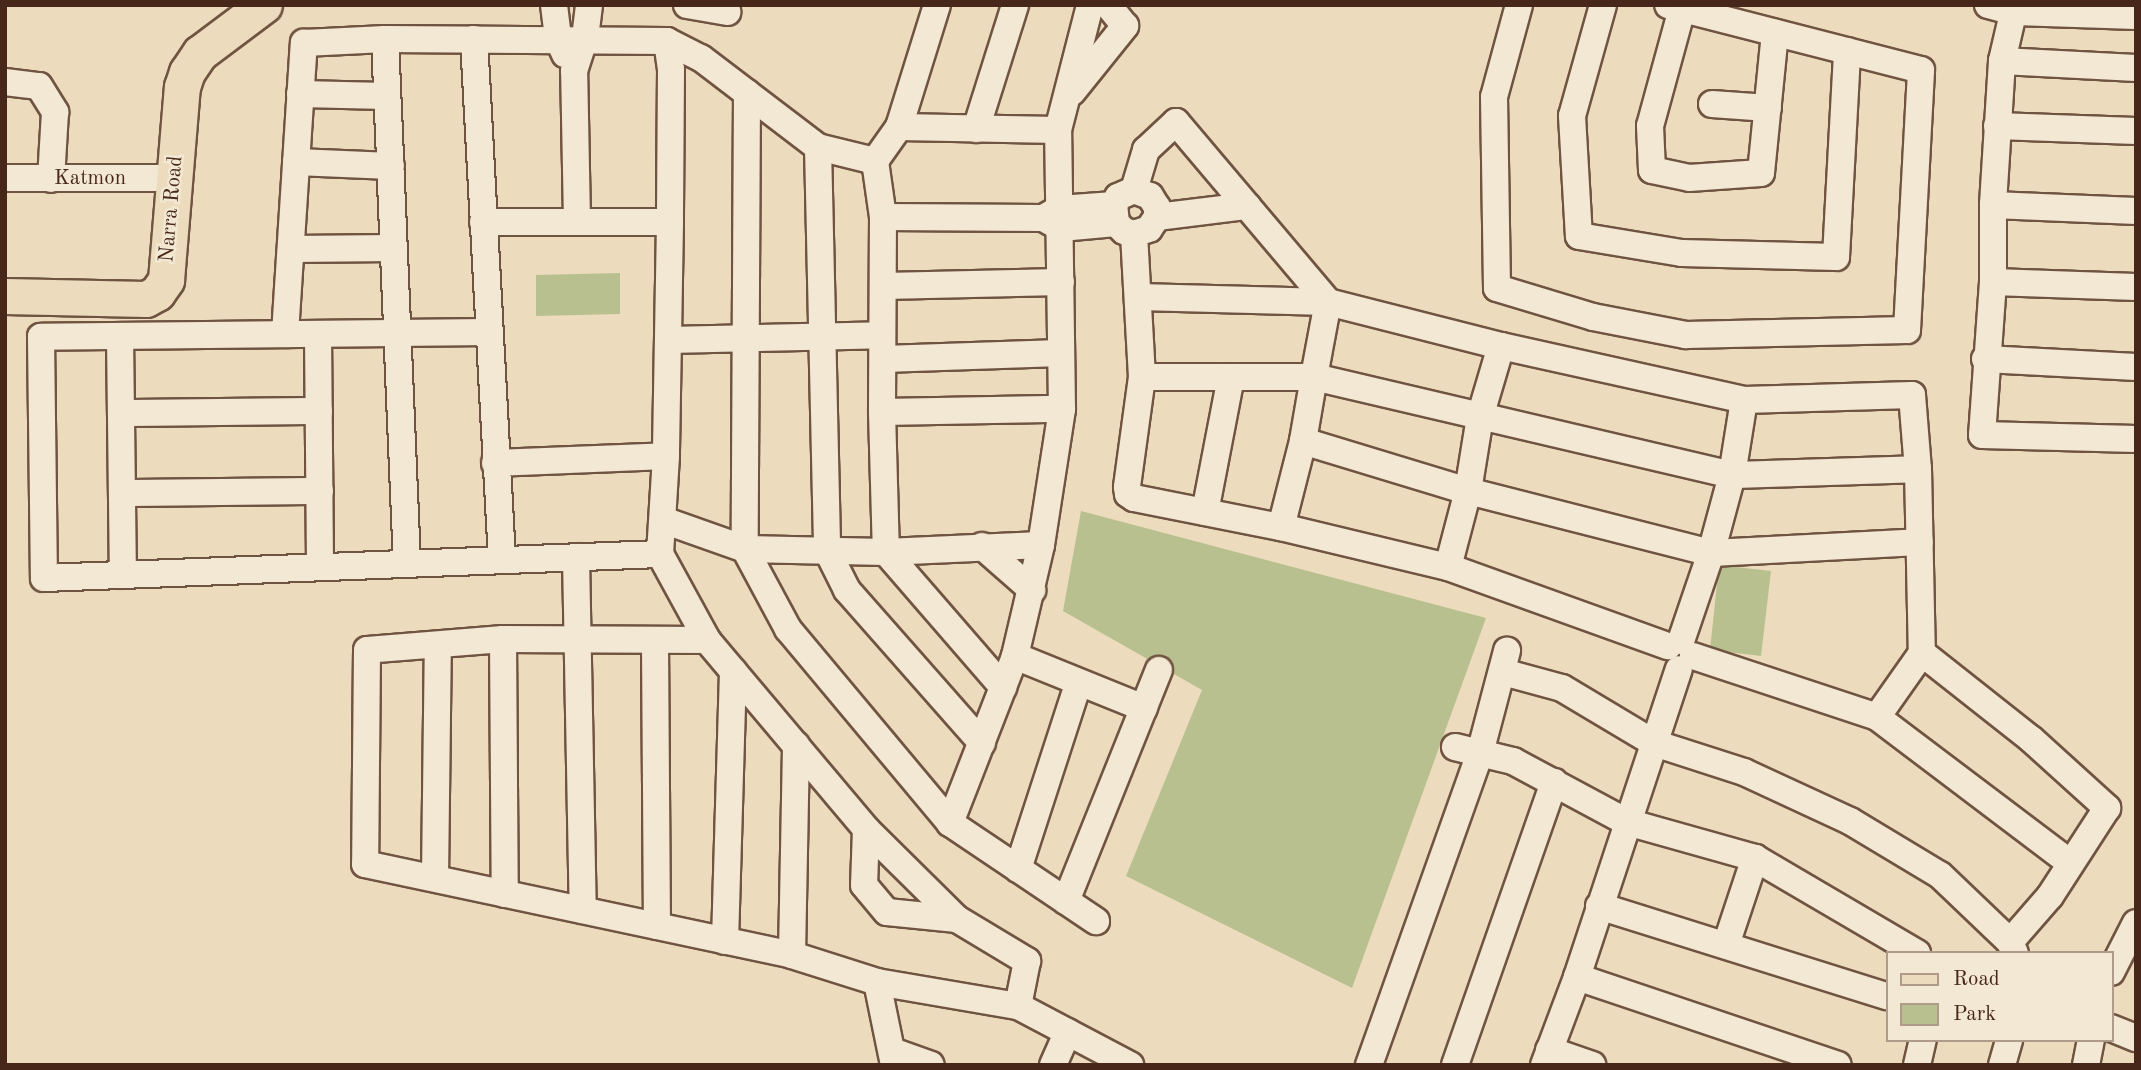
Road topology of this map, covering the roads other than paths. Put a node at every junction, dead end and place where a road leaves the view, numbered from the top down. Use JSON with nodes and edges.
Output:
{"nodes":[{"id":1,"x":264,"y":5,"type":"edge"},
{"id":2,"x":554,"y":5,"type":"edge"},
{"id":3,"x":589,"y":5,"type":"edge"},
{"id":4,"x":687,"y":5,"type":"edge"},
{"id":5,"x":937,"y":5,"type":"edge"},
{"id":6,"x":1015,"y":5,"type":"edge"},
{"id":7,"x":1090,"y":5,"type":"edge"},
{"id":8,"x":1108,"y":5,"type":"edge"},
{"id":9,"x":1519,"y":5,"type":"edge"},
{"id":10,"x":1603,"y":5,"type":"edge"},
{"id":11,"x":1988,"y":5,"type":"edge"},
{"id":12,"x":1675,"y":7,"type":"edge"},
{"id":13,"x":2015,"y":9,"type":"edge"},
{"id":14,"x":2105,"y":10,"type":"edge"},
{"id":15,"x":727,"y":12,"type":"dead end"},
{"id":16,"x":2136,"y":16,"type":"edge"},
{"id":17,"x":1775,"y":33,"type":"junction"},
{"id":18,"x":474,"y":38,"type":"junction"},
{"id":19,"x":585,"y":38,"type":"junction"},
{"id":20,"x":385,"y":39,"type":"junction"},
{"id":21,"x":558,"y":39,"type":"junction"},
{"id":22,"x":667,"y":41,"type":"junction"},
{"id":23,"x":1847,"y":51,"type":"junction"},
{"id":24,"x":2002,"y":61,"type":"junction"},
{"id":25,"x":2136,"y":68,"type":"edge"},
{"id":26,"x":574,"y":71,"type":"junction"},
{"id":27,"x":5,"y":82,"type":"edge"},
{"id":28,"x":747,"y":93,"type":"junction"},
{"id":29,"x":300,"y":94,"type":"junction"},
{"id":30,"x":386,"y":96,"type":"junction"},
{"id":31,"x":1066,"y":99,"type":"junction"},
{"id":32,"x":1712,"y":104,"type":"dead end"},
{"id":33,"x":1768,"y":108,"type":"junction"},
{"id":34,"x":1997,"y":126,"type":"junction"},
{"id":35,"x":899,"y":127,"type":"junction"},
{"id":36,"x":976,"y":129,"type":"junction"},
{"id":37,"x":1058,"y":130,"type":"junction"},
{"id":38,"x":2136,"y":131,"type":"edge"},
{"id":39,"x":818,"y":147,"type":"junction"},
{"id":40,"x":875,"y":161,"type":"junction"},
{"id":41,"x":296,"y":162,"type":"junction"},
{"id":42,"x":391,"y":166,"type":"junction"},
{"id":43,"x":5,"y":178,"type":"edge"},
{"id":44,"x":175,"y":178,"type":"junction"},
{"id":45,"x":51,"y":179,"type":"junction"},
{"id":46,"x":1993,"y":205,"type":"junction"},
{"id":47,"x":1247,"y":206,"type":"junction"},
{"id":48,"x":2136,"y":211,"type":"edge"},
{"id":49,"x":1124,"y":213,"type":"junction"},
{"id":50,"x":883,"y":217,"type":"junction"},
{"id":51,"x":1157,"y":217,"type":"junction"},
{"id":52,"x":1054,"y":218,"type":"junction"},
{"id":53,"x":577,"y":221,"type":"junction"},
{"id":54,"x":484,"y":222,"type":"junction"},
{"id":55,"x":670,"y":222,"type":"junction"},
{"id":56,"x":394,"y":248,"type":"junction"},
{"id":57,"x":290,"y":249,"type":"junction"},
{"id":58,"x":1061,"y":282,"type":"junction"},
{"id":59,"x":1993,"y":282,"type":"junction"},
{"id":60,"x":884,"y":286,"type":"junction"},
{"id":61,"x":2136,"y":288,"type":"edge"},
{"id":62,"x":5,"y":296,"type":"edge"},
{"id":63,"x":1139,"y":297,"type":"junction"},
{"id":64,"x":1328,"y":302,"type":"junction"},
{"id":65,"x":489,"y":332,"type":"junction"},
{"id":66,"x":398,"y":333,"type":"junction"},
{"id":67,"x":285,"y":334,"type":"junction"},
{"id":68,"x":318,"y":334,"type":"junction"},
{"id":69,"x":820,"y":335,"type":"junction"},
{"id":70,"x":120,"y":336,"type":"junction"},
{"id":71,"x":746,"y":337,"type":"junction"},
{"id":72,"x":668,"y":340,"type":"junction"},
{"id":73,"x":1501,"y":346,"type":"junction"},
{"id":74,"x":883,"y":347,"type":"junction"},
{"id":75,"x":1061,"y":353,"type":"junction"},
{"id":76,"x":1985,"y":359,"type":"junction"},
{"id":77,"x":2136,"y":367,"type":"edge"},
{"id":78,"x":1142,"y":377,"type":"junction"},
{"id":79,"x":1231,"y":377,"type":"junction"},
{"id":80,"x":1314,"y":377,"type":"junction"},
{"id":81,"x":1744,"y":400,"type":"junction"},
{"id":82,"x":1062,"y":409,"type":"junction"},
{"id":83,"x":319,"y":411,"type":"junction"},
{"id":84,"x":882,"y":412,"type":"junction"},
{"id":85,"x":121,"y":413,"type":"junction"},
{"id":86,"x":1480,"y":418,"type":"junction"},
{"id":87,"x":2136,"y":439,"type":"edge"},
{"id":88,"x":1303,"y":441,"type":"junction"},
{"id":89,"x":666,"y":456,"type":"junction"},
{"id":90,"x":495,"y":463,"type":"junction"},
{"id":91,"x":1918,"y":468,"type":"junction"},
{"id":92,"x":1732,"y":475,"type":"junction"},
{"id":93,"x":320,"y":491,"type":"junction"},
{"id":94,"x":1468,"y":491,"type":"junction"},
{"id":95,"x":122,"y":494,"type":"junction"},
{"id":96,"x":1205,"y":512,"type":"junction"},
{"id":97,"x":663,"y":520,"type":"junction"},
{"id":98,"x":1281,"y":527,"type":"junction"},
{"id":99,"x":1920,"y":542,"type":"junction"},
{"id":100,"x":1041,"y":545,"type":"junction"},
{"id":101,"x":982,"y":547,"type":"junction"},
{"id":102,"x":745,"y":549,"type":"junction"},
{"id":103,"x":827,"y":550,"type":"junction"},
{"id":104,"x":886,"y":552,"type":"junction"},
{"id":105,"x":1711,"y":553,"type":"junction"},
{"id":106,"x":660,"y":554,"type":"junction"},
{"id":107,"x":576,"y":557,"type":"junction"},
{"id":108,"x":502,"y":560,"type":"junction"},
{"id":109,"x":407,"y":564,"type":"junction"},
{"id":110,"x":320,"y":567,"type":"junction"},
{"id":111,"x":1448,"y":567,"type":"junction"},
{"id":112,"x":123,"y":575,"type":"junction"},
{"id":113,"x":1032,"y":590,"type":"junction"},
{"id":114,"x":577,"y":638,"type":"junction"},
{"id":115,"x":503,"y":639,"type":"junction"},
{"id":116,"x":707,"y":640,"type":"junction"},
{"id":117,"x":655,"y":642,"type":"junction"},
{"id":118,"x":438,"y":646,"type":"junction"},
{"id":119,"x":1680,"y":653,"type":"junction"},
{"id":120,"x":1922,"y":653,"type":"junction"},
{"id":121,"x":1015,"y":656,"type":"junction"},
{"id":122,"x":1159,"y":670,"type":"dead end"},
{"id":123,"x":733,"y":671,"type":"junction"},
{"id":124,"x":1079,"y":684,"type":"junction"},
{"id":125,"x":1003,"y":687,"type":"junction"},
{"id":126,"x":1144,"y":708,"type":"junction"},
{"id":127,"x":1877,"y":717,"type":"junction"},
{"id":128,"x":982,"y":743,"type":"junction"},
{"id":129,"x":1654,"y":743,"type":"junction"},
{"id":130,"x":796,"y":745,"type":"junction"},
{"id":131,"x":1467,"y":750,"type":"junction"},
{"id":132,"x":1555,"y":782,"type":"junction"},
{"id":133,"x":1627,"y":822,"type":"junction"},
{"id":134,"x":950,"y":823,"type":"junction"},
{"id":135,"x":866,"y":829,"type":"junction"},
{"id":136,"x":1755,"y":858,"type":"junction"},
{"id":137,"x":2070,"y":863,"type":"junction"},
{"id":138,"x":1018,"y":869,"type":"junction"},
{"id":139,"x":435,"y":878,"type":"junction"},
{"id":140,"x":505,"y":894,"type":"junction"},
{"id":141,"x":1066,"y":901,"type":"junction"},
{"id":142,"x":1599,"y":906,"type":"junction"},
{"id":143,"x":583,"y":910,"type":"junction"},
{"id":144,"x":957,"y":919,"type":"junction"},
{"id":145,"x":1096,"y":921,"type":"dead end"},
{"id":146,"x":657,"y":926,"type":"junction"},
{"id":147,"x":2133,"y":937,"type":"edge"},
{"id":148,"x":725,"y":941,"type":"junction"},
{"id":149,"x":1727,"y":946,"type":"junction"},
{"id":150,"x":2012,"y":947,"type":"edge"},
{"id":151,"x":1914,"y":951,"type":"edge"},
{"id":152,"x":792,"y":955,"type":"junction"},
{"id":153,"x":2113,"y":969,"type":"edge"},
{"id":154,"x":1577,"y":977,"type":"junction"},
{"id":155,"x":877,"y":982,"type":"junction"},
{"id":156,"x":1885,"y":995,"type":"edge"},
{"id":157,"x":1018,"y":1006,"type":"junction"},
{"id":158,"x":2113,"y":1029,"type":"edge"},
{"id":159,"x":1068,"y":1032,"type":"junction"},
{"id":160,"x":2136,"y":1038,"type":"edge"},
{"id":161,"x":1923,"y":1042,"type":"edge"},
{"id":162,"x":2008,"y":1042,"type":"edge"},
{"id":163,"x":2091,"y":1042,"type":"edge"},
{"id":164,"x":893,"y":1058,"type":"edge"},
{"id":165,"x":1546,"y":1058,"type":"edge"},
{"id":166,"x":931,"y":1065,"type":"edge"},
{"id":167,"x":1053,"y":1065,"type":"edge"},
{"id":168,"x":1130,"y":1065,"type":"edge"},
{"id":169,"x":1369,"y":1065,"type":"edge"},
{"id":170,"x":1455,"y":1065,"type":"edge"},
{"id":171,"x":1591,"y":1065,"type":"edge"},
{"id":172,"x":1838,"y":1065,"type":"edge"},
{"id":173,"x":1917,"y":1065,"type":"edge"},
{"id":174,"x":2002,"y":1065,"type":"edge"},
{"id":175,"x":2086,"y":1065,"type":"edge"}],
"edges":[{"from":1,"to":44,"type":"main road","name":"Narra Road"},
{"from":2,"to":21,"type":"street"},
{"from":3,"to":19,"type":"street"},
{"from":4,"to":15,"type":"street"},
{"from":5,"to":35,"type":"street"},
{"from":6,"to":36,"type":"street"},
{"from":7,"to":31,"type":"street"},
{"from":8,"to":31,"type":"street"},
{"from":9,"to":23,"type":"street"},
{"from":10,"to":23,"type":"street"},
{"from":11,"to":13,"type":"street"},
{"from":12,"to":17,"type":"street"},
{"from":12,"to":33,"type":"street"},
{"from":13,"to":14,"type":"street"},
{"from":13,"to":24,"type":"street"},
{"from":14,"to":16,"type":"street"},
{"from":17,"to":23,"type":"street"},
{"from":17,"to":33,"type":"street"},
{"from":18,"to":20,"type":"street"},
{"from":18,"to":21,"type":"street"},
{"from":18,"to":54,"type":"street"},
{"from":19,"to":21,"type":"street"},
{"from":19,"to":22,"type":"street"},
{"from":19,"to":26,"type":"street"},
{"from":20,"to":29,"type":"street"},
{"from":20,"to":30,"type":"street"},
{"from":21,"to":26,"type":"street"},
{"from":22,"to":28,"type":"street"},
{"from":22,"to":55,"type":"street"},
{"from":24,"to":25,"type":"street"},
{"from":24,"to":34,"type":"street"},
{"from":26,"to":53,"type":"street"},
{"from":27,"to":45,"type":"street"},
{"from":28,"to":39,"type":"street"},
{"from":28,"to":71,"type":"street"},
{"from":29,"to":30,"type":"street"},
{"from":29,"to":41,"type":"street"},
{"from":30,"to":42,"type":"street"},
{"from":31,"to":37,"type":"street"},
{"from":32,"to":33,"type":"street"},
{"from":34,"to":38,"type":"street"},
{"from":34,"to":46,"type":"street"},
{"from":35,"to":36,"type":"street"},
{"from":35,"to":40,"type":"street"},
{"from":36,"to":37,"type":"street"},
{"from":37,"to":52,"type":"street"},
{"from":39,"to":40,"type":"street"},
{"from":39,"to":69,"type":"street"},
{"from":40,"to":50,"type":"street"},
{"from":41,"to":42,"type":"street"},
{"from":41,"to":57,"type":"street"},
{"from":42,"to":56,"type":"street"},
{"from":43,"to":45,"type":"street","name":"Katmon"},
{"from":44,"to":45,"type":"street","name":"Katmon"},
{"from":44,"to":62,"type":"main road","name":"Narra Road"},
{"from":46,"to":48,"type":"street"},
{"from":46,"to":59,"type":"street"},
{"from":47,"to":49,"type":"street"},
{"from":47,"to":51,"type":"street"},
{"from":47,"to":64,"type":"street"},
{"from":49,"to":51,"type":"street"},
{"from":49,"to":51,"type":"street"},
{"from":49,"to":52,"type":"street"},
{"from":49,"to":63,"type":"street"},
{"from":50,"to":52,"type":"street"},
{"from":50,"to":60,"type":"street"},
{"from":52,"to":58,"type":"street"},
{"from":53,"to":54,"type":"street"},
{"from":53,"to":55,"type":"street"},
{"from":54,"to":65,"type":"street"},
{"from":55,"to":72,"type":"street"},
{"from":56,"to":57,"type":"street"},
{"from":56,"to":66,"type":"street"},
{"from":57,"to":67,"type":"street"},
{"from":58,"to":60,"type":"street"},
{"from":58,"to":75,"type":"street"},
{"from":59,"to":61,"type":"street"},
{"from":59,"to":76,"type":"street"},
{"from":60,"to":74,"type":"street"},
{"from":63,"to":64,"type":"street"},
{"from":63,"to":78,"type":"street"},
{"from":64,"to":73,"type":"street"},
{"from":64,"to":80,"type":"street"},
{"from":65,"to":66,"type":"street"},
{"from":65,"to":90,"type":"street"},
{"from":66,"to":68,"type":"street"},
{"from":66,"to":109,"type":"street"},
{"from":67,"to":68,"type":"street"},
{"from":67,"to":70,"type":"street"},
{"from":68,"to":83,"type":"street"},
{"from":69,"to":71,"type":"street"},
{"from":69,"to":74,"type":"street"},
{"from":69,"to":103,"type":"street"},
{"from":70,"to":85,"type":"street"},
{"from":70,"to":112,"type":"street"},
{"from":71,"to":72,"type":"street"},
{"from":71,"to":102,"type":"street"},
{"from":72,"to":89,"type":"street"},
{"from":73,"to":81,"type":"street"},
{"from":73,"to":86,"type":"street"},
{"from":74,"to":75,"type":"street"},
{"from":74,"to":84,"type":"street"},
{"from":75,"to":82,"type":"street"},
{"from":76,"to":77,"type":"street"},
{"from":76,"to":87,"type":"street"},
{"from":78,"to":79,"type":"street"},
{"from":78,"to":96,"type":"street"},
{"from":79,"to":80,"type":"street"},
{"from":79,"to":96,"type":"street"},
{"from":80,"to":86,"type":"street"},
{"from":80,"to":88,"type":"street"},
{"from":81,"to":91,"type":"street"},
{"from":81,"to":92,"type":"street"},
{"from":82,"to":84,"type":"street"},
{"from":82,"to":100,"type":"street"},
{"from":83,"to":85,"type":"street"},
{"from":83,"to":93,"type":"street"},
{"from":84,"to":104,"type":"street"},
{"from":85,"to":95,"type":"street"},
{"from":86,"to":92,"type":"street"},
{"from":86,"to":94,"type":"street"},
{"from":88,"to":94,"type":"street"},
{"from":88,"to":98,"type":"street"},
{"from":89,"to":90,"type":"street"},
{"from":89,"to":97,"type":"street"},
{"from":90,"to":108,"type":"street"},
{"from":91,"to":92,"type":"street"},
{"from":91,"to":99,"type":"street"},
{"from":92,"to":105,"type":"street"},
{"from":93,"to":95,"type":"street"},
{"from":93,"to":110,"type":"street"},
{"from":94,"to":105,"type":"street"},
{"from":94,"to":111,"type":"street"},
{"from":95,"to":112,"type":"street"},
{"from":96,"to":98,"type":"street"},
{"from":97,"to":102,"type":"street"},
{"from":97,"to":106,"type":"street"},
{"from":98,"to":111,"type":"street"},
{"from":99,"to":105,"type":"street"},
{"from":99,"to":120,"type":"street"},
{"from":100,"to":101,"type":"street"},
{"from":100,"to":113,"type":"street"},
{"from":101,"to":104,"type":"street"},
{"from":101,"to":113,"type":"street"},
{"from":102,"to":103,"type":"street"},
{"from":102,"to":134,"type":"street"},
{"from":103,"to":104,"type":"street"},
{"from":103,"to":128,"type":"street"},
{"from":104,"to":125,"type":"street"},
{"from":105,"to":119,"type":"street"},
{"from":106,"to":107,"type":"street"},
{"from":106,"to":116,"type":"street"},
{"from":107,"to":108,"type":"street"},
{"from":107,"to":114,"type":"street"},
{"from":108,"to":109,"type":"street"},
{"from":109,"to":110,"type":"street"},
{"from":110,"to":112,"type":"street"},
{"from":111,"to":119,"type":"street"},
{"from":113,"to":121,"type":"street"},
{"from":114,"to":115,"type":"street"},
{"from":114,"to":117,"type":"street"},
{"from":114,"to":143,"type":"street"},
{"from":115,"to":118,"type":"street"},
{"from":115,"to":140,"type":"street"},
{"from":116,"to":117,"type":"street"},
{"from":116,"to":123,"type":"street"},
{"from":117,"to":146,"type":"street"},
{"from":118,"to":139,"type":"street"},
{"from":118,"to":139,"type":"street"},
{"from":119,"to":127,"type":"street"},
{"from":119,"to":129,"type":"street"},
{"from":120,"to":127,"type":"street"},
{"from":120,"to":137,"type":"street"},
{"from":121,"to":124,"type":"street"},
{"from":121,"to":125,"type":"street"},
{"from":122,"to":126,"type":"street"},
{"from":123,"to":130,"type":"street"},
{"from":123,"to":148,"type":"street"},
{"from":124,"to":126,"type":"street"},
{"from":124,"to":138,"type":"street"},
{"from":125,"to":128,"type":"street"},
{"from":126,"to":141,"type":"street"},
{"from":127,"to":137,"type":"street"},
{"from":128,"to":134,"type":"street"},
{"from":129,"to":131,"type":"street"},
{"from":129,"to":133,"type":"street"},
{"from":129,"to":150,"type":"street"},
{"from":130,"to":135,"type":"street"},
{"from":130,"to":152,"type":"street"},
{"from":131,"to":132,"type":"street"},
{"from":131,"to":169,"type":"street"},
{"from":132,"to":133,"type":"street"},
{"from":132,"to":170,"type":"street"},
{"from":133,"to":136,"type":"street"},
{"from":133,"to":142,"type":"street"},
{"from":134,"to":138,"type":"street"},
{"from":135,"to":144,"type":"street"},
{"from":135,"to":144,"type":"street"},
{"from":136,"to":149,"type":"street"},
{"from":136,"to":151,"type":"street"},
{"from":137,"to":150,"type":"street"},
{"from":138,"to":141,"type":"street"},
{"from":139,"to":140,"type":"street"},
{"from":140,"to":143,"type":"street"},
{"from":141,"to":145,"type":"street"},
{"from":142,"to":149,"type":"street"},
{"from":142,"to":154,"type":"street"},
{"from":143,"to":146,"type":"street"},
{"from":144,"to":157,"type":"street"},
{"from":146,"to":148,"type":"street"},
{"from":147,"to":153,"type":"street"},
{"from":148,"to":152,"type":"street"},
{"from":149,"to":156,"type":"street"},
{"from":152,"to":155,"type":"street"},
{"from":154,"to":165,"type":"street"},
{"from":154,"to":172,"type":"street"},
{"from":155,"to":157,"type":"street"},
{"from":155,"to":164,"type":"street"},
{"from":157,"to":159,"type":"street"},
{"from":158,"to":160,"type":"street"},
{"from":159,"to":167,"type":"street"},
{"from":159,"to":168,"type":"street"},
{"from":161,"to":173,"type":"street"},
{"from":162,"to":174,"type":"street"},
{"from":163,"to":175,"type":"street"},
{"from":164,"to":166,"type":"street"},
{"from":165,"to":171,"type":"street"}]}
